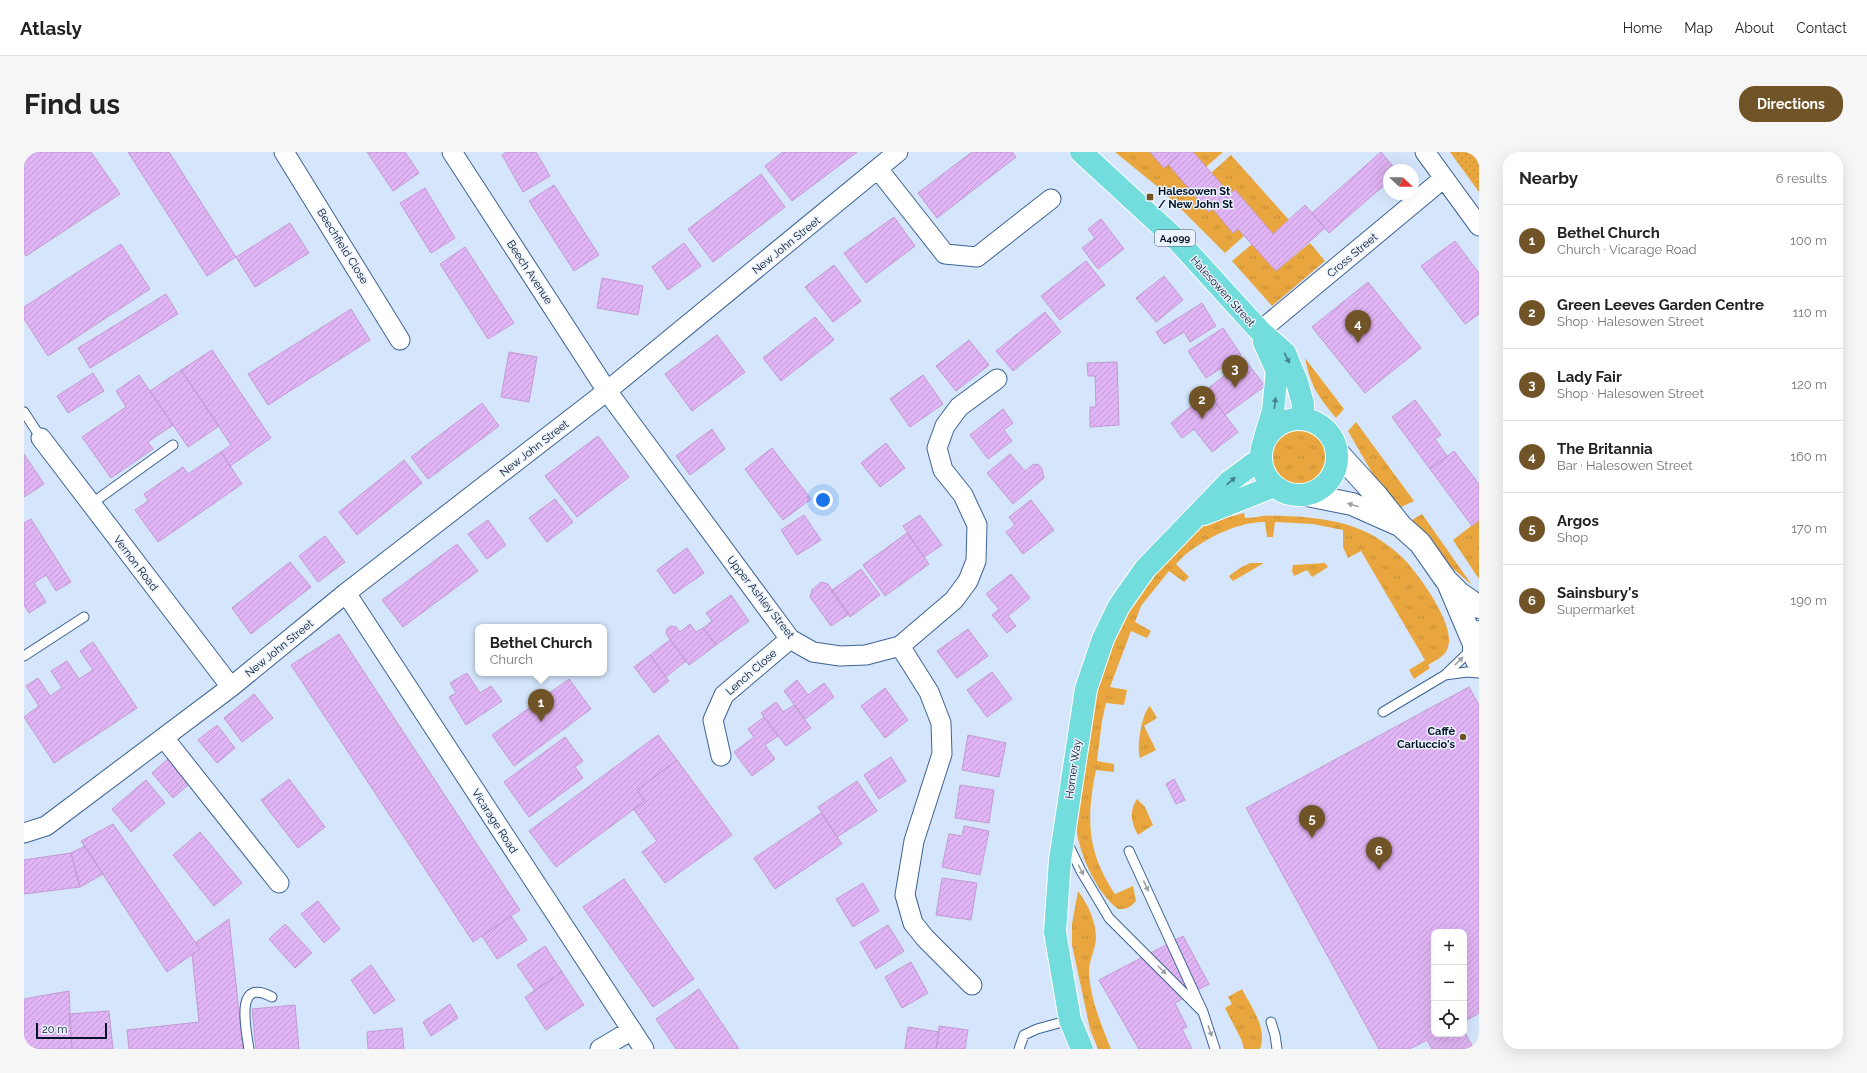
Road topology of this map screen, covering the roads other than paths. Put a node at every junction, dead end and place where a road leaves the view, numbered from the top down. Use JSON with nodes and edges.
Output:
{"nodes":[{"id":1,"x":284,"y":152,"type":"edge"},
{"id":2,"x":452,"y":152,"type":"edge"},
{"id":3,"x":898,"y":152,"type":"edge"},
{"id":4,"x":1081,"y":152,"type":"edge"},
{"id":5,"x":1425,"y":152,"type":"edge"},
{"id":6,"x":878,"y":169,"type":"junction"},
{"id":7,"x":1444,"y":178,"type":"junction"},
{"id":8,"x":1051,"y":199,"type":"dead end"},
{"id":9,"x":1479,"y":226,"type":"edge"},
{"id":10,"x":1260,"y":331,"type":"junction"},
{"id":11,"x":400,"y":340,"type":"dead end"},
{"id":12,"x":997,"y":379,"type":"dead end"},
{"id":13,"x":607,"y":391,"type":"junction"},
{"id":14,"x":24,"y":412,"type":"edge"},
{"id":15,"x":1304,"y":418,"type":"junction"},
{"id":16,"x":41,"y":438,"type":"joint"},
{"id":17,"x":173,"y":445,"type":"dead end"},
{"id":18,"x":1262,"y":449,"type":"junction"},
{"id":19,"x":1338,"y":453,"type":"junction"},
{"id":20,"x":1274,"y":486,"type":"junction"},
{"id":21,"x":1307,"y":495,"type":"junction"},
{"id":22,"x":91,"y":504,"type":"junction"},
{"id":23,"x":1193,"y":519,"type":"junction"},
{"id":24,"x":1401,"y":526,"type":"junction"},
{"id":25,"x":1446,"y":580,"type":"junction"},
{"id":26,"x":346,"y":593,"type":"junction"},
{"id":27,"x":1479,"y":606,"type":"edge"},
{"id":28,"x":84,"y":617,"type":"dead end"},
{"id":29,"x":790,"y":639,"type":"junction"},
{"id":30,"x":900,"y":646,"type":"junction"},
{"id":31,"x":1477,"y":647,"type":"edge"},
{"id":32,"x":24,"y":656,"type":"edge"},
{"id":33,"x":1479,"y":673,"type":"edge"},
{"id":34,"x":1444,"y":675,"type":"junction"},
{"id":35,"x":231,"y":687,"type":"junction"},
{"id":36,"x":1383,"y":712,"type":"dead end"},
{"id":37,"x":164,"y":738,"type":"junction"},
{"id":38,"x":721,"y":756,"type":"dead end"},
{"id":39,"x":25,"y":829,"type":"edge"},
{"id":40,"x":1064,"y":835,"type":"junction"},
{"id":41,"x":1129,"y":851,"type":"dead end"},
{"id":42,"x":279,"y":883,"type":"dead end"},
{"id":43,"x":972,"y":985,"type":"dead end"},
{"id":44,"x":272,"y":997,"type":"dead end"},
{"id":45,"x":1203,"y":1012,"type":"junction"},
{"id":46,"x":1070,"y":1020,"type":"junction"},
{"id":47,"x":1270,"y":1022,"type":"dead end"},
{"id":48,"x":632,"y":1030,"type":"junction"},
{"id":49,"x":248,"y":1049,"type":"edge"},
{"id":50,"x":600,"y":1049,"type":"edge"},
{"id":51,"x":644,"y":1049,"type":"edge"},
{"id":52,"x":1019,"y":1049,"type":"edge"},
{"id":53,"x":1082,"y":1049,"type":"edge"},
{"id":54,"x":1215,"y":1049,"type":"edge"},
{"id":55,"x":1277,"y":1049,"type":"edge"}],
"edges":[{"from":1,"to":11,"type":"street","name":"Beechfield Close"},
{"from":2,"to":13,"type":"street","name":"Beech Avenue"},
{"from":3,"to":6,"type":"street","name":"New John Street"},
{"from":4,"to":10,"type":"main road","name":"Halesowen Street","number":"A4099"},
{"from":5,"to":7,"type":"street"},
{"from":6,"to":8,"type":"street"},
{"from":6,"to":13,"type":"street","name":"New John Street"},
{"from":7,"to":9,"type":"street"},
{"from":7,"to":10,"type":"street","name":"Cross Street"},
{"from":10,"to":15,"type":"main road","name":"Halesowen Street","number":"A4099","one_way":true},
{"from":18,"to":10,"type":"main road","name":"Halesowen Street","number":"A4099","one_way":true},
{"from":12,"to":30,"type":"street"},
{"from":13,"to":26,"type":"street","name":"New John Street"},
{"from":13,"to":29,"type":"street","name":"Upper Ashley Street"},
{"from":14,"to":16,"type":"lane"},
{"from":15,"to":18,"type":"main road"},
{"from":15,"to":19,"type":"main road"},
{"from":16,"to":22,"type":"street","name":"Vernon Road"},
{"from":17,"to":22,"type":"lane"},
{"from":18,"to":20,"type":"main road"},
{"from":23,"to":18,"type":"main road","name":"Horner Way","one_way":true},
{"from":19,"to":21,"type":"main road"},
{"from":19,"to":24,"type":"street"},
{"from":20,"to":21,"type":"main road"},
{"from":20,"to":23,"type":"main road","name":"Horner Way"},
{"from":24,"to":21,"type":"street","one_way":true},
{"from":22,"to":35,"type":"street","name":"Vernon Road"},
{"from":23,"to":40,"type":"main road","name":"Horner Way"},
{"from":24,"to":25,"type":"street"},
{"from":25,"to":27,"type":"street"},
{"from":25,"to":31,"type":"street"},
{"from":26,"to":35,"type":"street","name":"New John Street"},
{"from":26,"to":48,"type":"street","name":"Vicarage Road"},
{"from":28,"to":32,"type":"lane"},
{"from":29,"to":30,"type":"street","name":"Upper Ashley Street"},
{"from":29,"to":38,"type":"street","name":"Lench Close"},
{"from":30,"to":43,"type":"street"},
{"from":34,"to":31,"type":"lane","one_way":true},
{"from":33,"to":34,"type":"lane"},
{"from":34,"to":36,"type":"lane"},
{"from":35,"to":37,"type":"street","name":"New John Street"},
{"from":37,"to":39,"type":"street","name":"New John Street"},
{"from":37,"to":42,"type":"street"},
{"from":40,"to":45,"type":"lane","one_way":true},
{"from":40,"to":46,"type":"main road","name":"Horner Way"},
{"from":41,"to":45,"type":"lane","one_way":true},
{"from":44,"to":49,"type":"lane"},
{"from":45,"to":54,"type":"lane","one_way":true},
{"from":46,"to":52,"type":"lane"},
{"from":46,"to":53,"type":"main road","name":"Horner Way"},
{"from":47,"to":55,"type":"lane"},
{"from":48,"to":50,"type":"street"},
{"from":48,"to":51,"type":"street","name":"Vicarage Road"}]}
